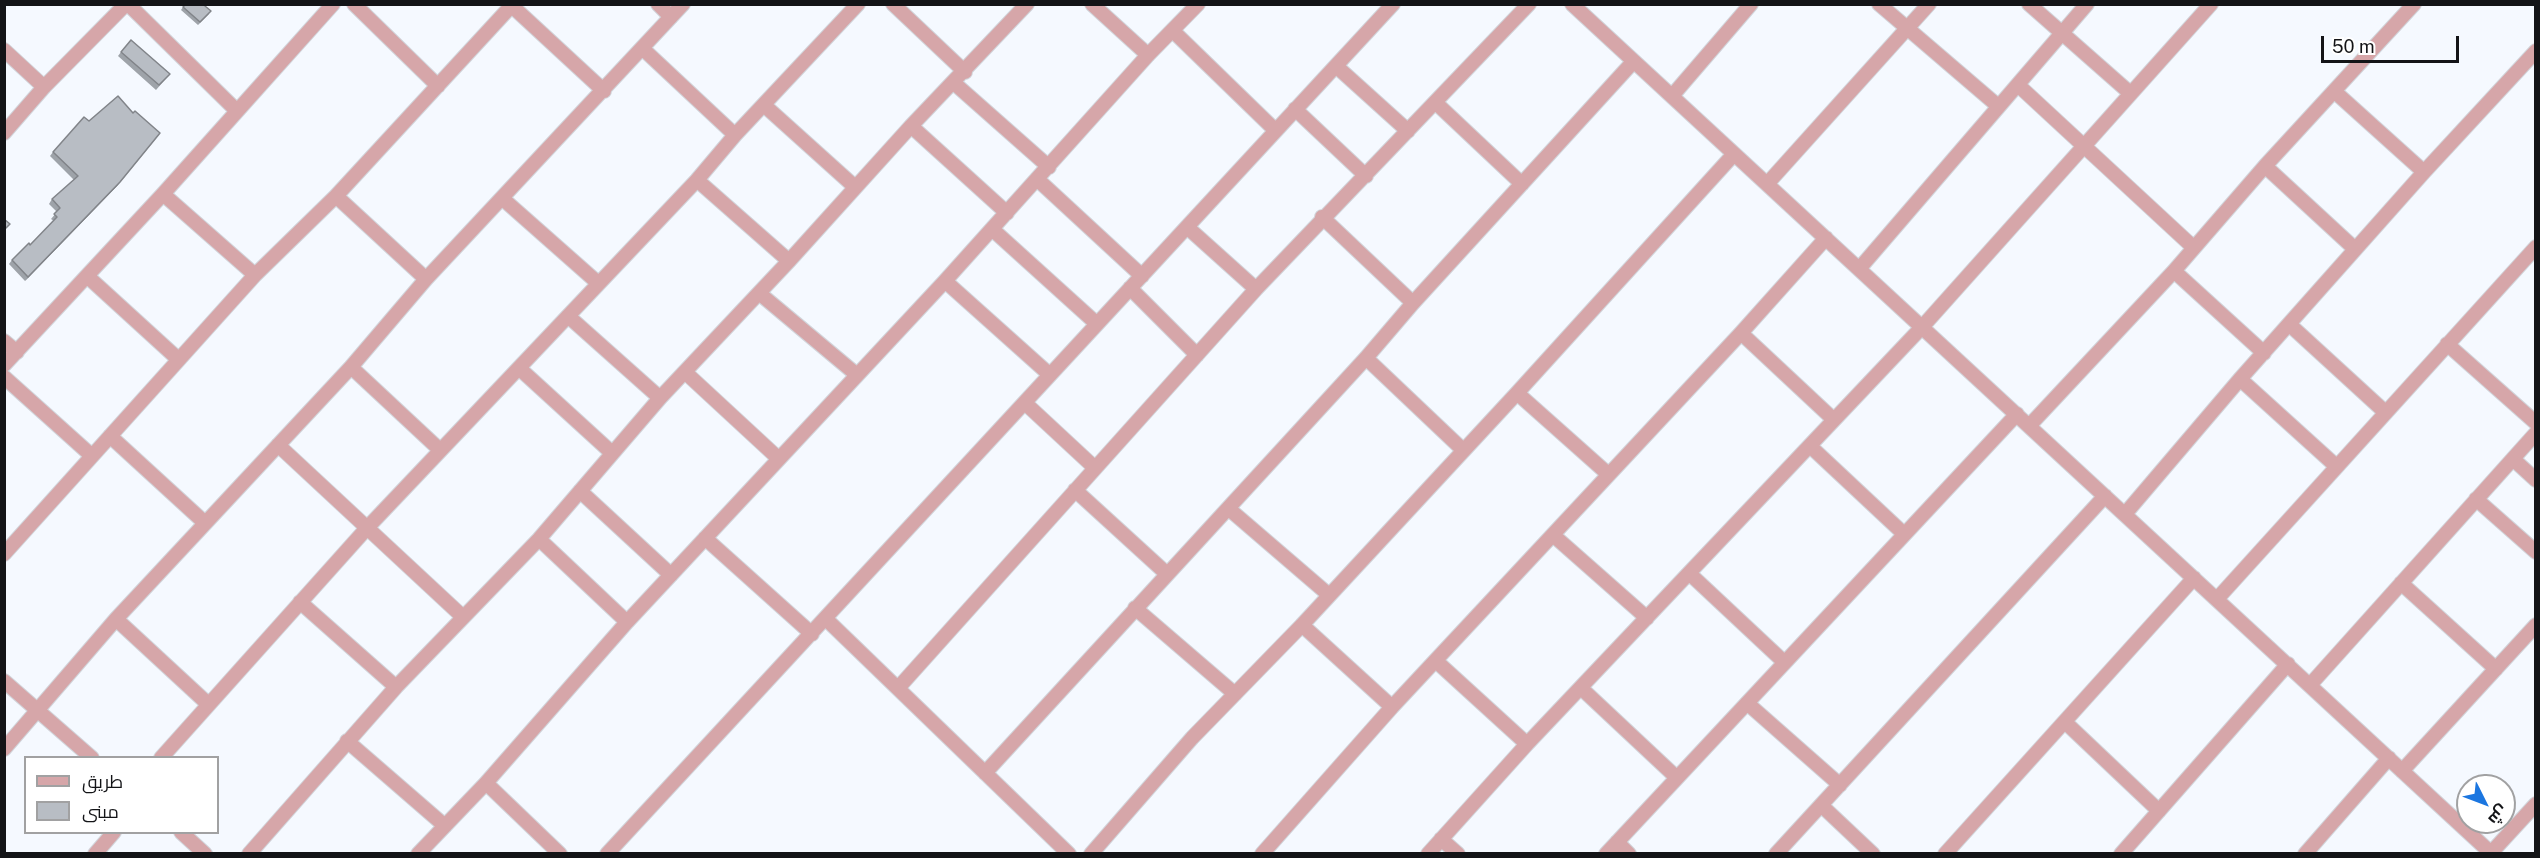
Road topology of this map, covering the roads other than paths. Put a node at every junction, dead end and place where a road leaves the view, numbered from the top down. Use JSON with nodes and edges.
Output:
{"nodes":[{"id":1,"x":127,"y":4,"type":"edge"},
{"id":2,"x":333,"y":4,"type":"edge"},
{"id":3,"x":354,"y":4,"type":"edge"},
{"id":4,"x":658,"y":4,"type":"edge"},
{"id":5,"x":682,"y":4,"type":"edge"},
{"id":6,"x":858,"y":4,"type":"edge"},
{"id":7,"x":893,"y":4,"type":"edge"},
{"id":8,"x":1027,"y":4,"type":"edge"},
{"id":9,"x":1092,"y":4,"type":"edge"},
{"id":10,"x":1198,"y":4,"type":"edge"},
{"id":11,"x":1393,"y":4,"type":"edge"},
{"id":12,"x":1529,"y":4,"type":"edge"},
{"id":13,"x":1751,"y":4,"type":"edge"},
{"id":14,"x":1879,"y":4,"type":"edge"},
{"id":15,"x":1929,"y":4,"type":"edge"},
{"id":16,"x":2029,"y":4,"type":"edge"},
{"id":17,"x":2087,"y":4,"type":"edge"},
{"id":18,"x":2211,"y":4,"type":"edge"},
{"id":19,"x":2414,"y":4,"type":"edge"},
{"id":20,"x":512,"y":5,"type":"edge"},
{"id":21,"x":1576,"y":6,"type":"edge"},
{"id":22,"x":671,"y":17,"type":"junction"},
{"id":23,"x":1908,"y":29,"type":"junction"},
{"id":24,"x":1173,"y":31,"type":"junction"},
{"id":25,"x":2062,"y":33,"type":"junction"},
{"id":26,"x":642,"y":48,"type":"junction"},
{"id":27,"x":4,"y":50,"type":"edge"},
{"id":28,"x":2535,"y":51,"type":"edge"},
{"id":29,"x":1148,"y":55,"type":"junction"},
{"id":30,"x":1633,"y":62,"type":"junction"},
{"id":31,"x":1336,"y":66,"type":"junction"},
{"id":32,"x":2530,"y":67,"type":"edge"},
{"id":33,"x":965,"y":72,"type":"junction"},
{"id":34,"x":954,"y":83,"type":"junction"},
{"id":35,"x":2018,"y":85,"type":"junction"},
{"id":36,"x":438,"y":86,"type":"junction"},
{"id":37,"x":44,"y":87,"type":"junction"},
{"id":38,"x":604,"y":91,"type":"junction"},
{"id":39,"x":2334,"y":91,"type":"junction"},
{"id":40,"x":2130,"y":93,"type":"junction"},
{"id":41,"x":1672,"y":96,"type":"junction"},
{"id":42,"x":1436,"y":103,"type":"junction"},
{"id":43,"x":765,"y":106,"type":"junction"},
{"id":44,"x":1998,"y":106,"type":"junction"},
{"id":45,"x":1295,"y":109,"type":"junction"},
{"id":46,"x":237,"y":111,"type":"junction"},
{"id":47,"x":910,"y":126,"type":"junction"},
{"id":48,"x":1275,"y":130,"type":"junction"},
{"id":49,"x":1408,"y":131,"type":"junction"},
{"id":50,"x":4,"y":133,"type":"edge"},
{"id":51,"x":735,"y":135,"type":"junction"},
{"id":52,"x":2084,"y":147,"type":"junction"},
{"id":53,"x":1734,"y":154,"type":"junction"},
{"id":54,"x":1049,"y":166,"type":"junction"},
{"id":55,"x":2265,"y":166,"type":"junction"},
{"id":56,"x":2424,"y":172,"type":"junction"},
{"id":57,"x":1366,"y":176,"type":"junction"},
{"id":58,"x":1037,"y":179,"type":"junction"},
{"id":59,"x":697,"y":180,"type":"junction"},
{"id":60,"x":1522,"y":184,"type":"junction"},
{"id":61,"x":1767,"y":184,"type":"junction"},
{"id":62,"x":855,"y":187,"type":"junction"},
{"id":63,"x":163,"y":194,"type":"junction"},
{"id":64,"x":336,"y":196,"type":"junction"},
{"id":65,"x":503,"y":199,"type":"junction"},
{"id":66,"x":1007,"y":213,"type":"junction"},
{"id":67,"x":1322,"y":217,"type":"junction"},
{"id":68,"x":1187,"y":226,"type":"junction"},
{"id":69,"x":992,"y":229,"type":"junction"},
{"id":70,"x":1826,"y":238,"type":"junction"},
{"id":71,"x":2193,"y":247,"type":"junction"},
{"id":72,"x":2535,"y":247,"type":"edge"},
{"id":73,"x":2355,"y":249,"type":"junction"},
{"id":74,"x":789,"y":261,"type":"junction"},
{"id":75,"x":1859,"y":269,"type":"junction"},
{"id":76,"x":2174,"y":271,"type":"junction"},
{"id":77,"x":255,"y":275,"type":"junction"},
{"id":78,"x":87,"y":276,"type":"junction"},
{"id":79,"x":1142,"y":276,"type":"junction"},
{"id":80,"x":426,"y":279,"type":"junction"},
{"id":81,"x":945,"y":281,"type":"junction"},
{"id":82,"x":598,"y":284,"type":"junction"},
{"id":83,"x":1130,"y":288,"type":"junction"},
{"id":84,"x":1256,"y":289,"type":"junction"},
{"id":85,"x":759,"y":293,"type":"junction"},
{"id":86,"x":1413,"y":303,"type":"junction"},
{"id":87,"x":568,"y":316,"type":"junction"},
{"id":88,"x":1097,"y":324,"type":"junction"},
{"id":89,"x":2290,"y":325,"type":"junction"},
{"id":90,"x":1923,"y":326,"type":"junction"},
{"id":91,"x":1741,"y":333,"type":"junction"},
{"id":92,"x":4,"y":341,"type":"edge"},
{"id":93,"x":2447,"y":344,"type":"junction"},
{"id":94,"x":16,"y":352,"type":"junction"},
{"id":95,"x":2264,"y":353,"type":"junction"},
{"id":96,"x":1197,"y":355,"type":"junction"},
{"id":97,"x":1366,"y":358,"type":"junction"},
{"id":98,"x":178,"y":359,"type":"junction"},
{"id":99,"x":4,"y":365,"type":"edge"},
{"id":100,"x":351,"y":367,"type":"junction"},
{"id":101,"x":520,"y":369,"type":"junction"},
{"id":102,"x":686,"y":373,"type":"junction"},
{"id":103,"x":857,"y":375,"type":"junction"},
{"id":104,"x":1050,"y":375,"type":"junction"},
{"id":105,"x":4,"y":377,"type":"edge"},
{"id":106,"x":2240,"y":379,"type":"junction"},
{"id":107,"x":1517,"y":393,"type":"junction"},
{"id":108,"x":660,"y":398,"type":"junction"},
{"id":109,"x":1025,"y":403,"type":"junction"},
{"id":110,"x":2385,"y":412,"type":"junction"},
{"id":111,"x":2017,"y":414,"type":"junction"},
{"id":112,"x":1833,"y":419,"type":"junction"},
{"id":113,"x":2535,"y":423,"type":"edge"},
{"id":114,"x":2030,"y":426,"type":"junction"},
{"id":115,"x":2535,"y":433,"type":"edge"},
{"id":116,"x":110,"y":436,"type":"junction"},
{"id":117,"x":278,"y":445,"type":"junction"},
{"id":118,"x":1810,"y":446,"type":"junction"},
{"id":119,"x":440,"y":450,"type":"junction"},
{"id":120,"x":1463,"y":450,"type":"junction"},
{"id":121,"x":612,"y":453,"type":"junction"},
{"id":122,"x":92,"y":456,"type":"junction"},
{"id":123,"x":778,"y":459,"type":"junction"},
{"id":124,"x":2512,"y":459,"type":"junction"},
{"id":125,"x":2336,"y":466,"type":"junction"},
{"id":126,"x":1095,"y":468,"type":"junction"},
{"id":127,"x":1608,"y":474,"type":"junction"},
{"id":128,"x":2535,"y":480,"type":"edge"},
{"id":129,"x":1075,"y":490,"type":"junction"},
{"id":130,"x":580,"y":491,"type":"junction"},
{"id":131,"x":2105,"y":496,"type":"junction"},
{"id":132,"x":2476,"y":499,"type":"junction"},
{"id":133,"x":1228,"y":509,"type":"junction"},
{"id":134,"x":2125,"y":514,"type":"junction"},
{"id":135,"x":205,"y":523,"type":"junction"},
{"id":136,"x":367,"y":528,"type":"junction"},
{"id":137,"x":1904,"y":534,"type":"junction"},
{"id":138,"x":1553,"y":535,"type":"junction"},
{"id":139,"x":705,"y":538,"type":"junction"},
{"id":140,"x":539,"y":539,"type":"junction"},
{"id":141,"x":2535,"y":552,"type":"edge"},
{"id":142,"x":4,"y":554,"type":"edge"},
{"id":143,"x":671,"y":574,"type":"junction"},
{"id":144,"x":1167,"y":574,"type":"junction"},
{"id":145,"x":1690,"y":574,"type":"junction"},
{"id":146,"x":2194,"y":578,"type":"junction"},
{"id":147,"x":2401,"y":583,"type":"junction"},
{"id":148,"x":1329,"y":595,"type":"junction"},
{"id":149,"x":2217,"y":599,"type":"junction"},
{"id":150,"x":300,"y":602,"type":"junction"},
{"id":151,"x":1136,"y":608,"type":"junction"},
{"id":152,"x":463,"y":617,"type":"junction"},
{"id":153,"x":1647,"y":618,"type":"junction"},
{"id":154,"x":116,"y":619,"type":"junction"},
{"id":155,"x":826,"y":619,"type":"junction"},
{"id":156,"x":627,"y":622,"type":"junction"},
{"id":157,"x":1302,"y":625,"type":"junction"},
{"id":158,"x":2535,"y":625,"type":"edge"},
{"id":159,"x":812,"y":634,"type":"junction"},
{"id":160,"x":1436,"y":661,"type":"junction"},
{"id":161,"x":1784,"y":662,"type":"junction"},
{"id":162,"x":2288,"y":664,"type":"junction"},
{"id":163,"x":2496,"y":669,"type":"junction"},
{"id":164,"x":4,"y":681,"type":"edge"},
{"id":165,"x":2310,"y":685,"type":"junction"},
{"id":166,"x":396,"y":687,"type":"junction"},
{"id":167,"x":899,"y":687,"type":"junction"},
{"id":168,"x":1581,"y":688,"type":"junction"},
{"id":169,"x":1235,"y":694,"type":"junction"},
{"id":170,"x":1748,"y":703,"type":"junction"},
{"id":171,"x":208,"y":704,"type":"junction"},
{"id":172,"x":1392,"y":707,"type":"junction"},
{"id":173,"x":37,"y":712,"type":"junction"},
{"id":174,"x":2065,"y":722,"type":"junction"},
{"id":175,"x":347,"y":741,"type":"junction"},
{"id":176,"x":1527,"y":744,"type":"junction"},
{"id":177,"x":4,"y":748,"type":"edge"},
{"id":178,"x":90,"y":756,"type":"edge"},
{"id":179,"x":163,"y":756,"type":"edge"},
{"id":180,"x":2389,"y":758,"type":"junction"},
{"id":181,"x":2402,"y":771,"type":"junction"},
{"id":182,"x":985,"y":773,"type":"junction"},
{"id":183,"x":1676,"y":777,"type":"junction"},
{"id":184,"x":486,"y":783,"type":"junction"},
{"id":185,"x":1840,"y":785,"type":"junction"},
{"id":186,"x":2535,"y":804,"type":"edge"},
{"id":187,"x":1821,"y":805,"type":"junction"},
{"id":188,"x":2159,"y":811,"type":"junction"},
{"id":189,"x":445,"y":826,"type":"junction"},
{"id":190,"x":112,"y":834,"type":"edge"},
{"id":191,"x":183,"y":834,"type":"edge"},
{"id":192,"x":1441,"y":839,"type":"junction"},
{"id":193,"x":1617,"y":842,"type":"junction"},
{"id":194,"x":2491,"y":853,"type":"edge"},
{"id":195,"x":95,"y":854,"type":"edge"},
{"id":196,"x":205,"y":854,"type":"edge"},
{"id":197,"x":249,"y":854,"type":"edge"},
{"id":198,"x":418,"y":854,"type":"edge"},
{"id":199,"x":560,"y":854,"type":"edge"},
{"id":200,"x":607,"y":854,"type":"edge"},
{"id":201,"x":1069,"y":854,"type":"edge"},
{"id":202,"x":1091,"y":854,"type":"edge"},
{"id":203,"x":1262,"y":854,"type":"edge"},
{"id":204,"x":1428,"y":854,"type":"edge"},
{"id":205,"x":1458,"y":854,"type":"edge"},
{"id":206,"x":1606,"y":854,"type":"edge"},
{"id":207,"x":1629,"y":854,"type":"edge"},
{"id":208,"x":1776,"y":854,"type":"edge"},
{"id":209,"x":1873,"y":854,"type":"edge"},
{"id":210,"x":1945,"y":854,"type":"edge"},
{"id":211,"x":2121,"y":854,"type":"edge"},
{"id":212,"x":2305,"y":854,"type":"edge"}],
"edges":[{"from":1,"to":37,"type":"street"},
{"from":1,"to":46,"type":"street"},
{"from":2,"to":46,"type":"street"},
{"from":3,"to":36,"type":"street"},
{"from":4,"to":22,"type":"street"},
{"from":5,"to":22,"type":"street"},
{"from":6,"to":43,"type":"street"},
{"from":7,"to":33,"type":"street"},
{"from":8,"to":33,"type":"street"},
{"from":9,"to":29,"type":"street"},
{"from":10,"to":24,"type":"street"},
{"from":11,"to":31,"type":"street"},
{"from":12,"to":42,"type":"street"},
{"from":13,"to":41,"type":"street"},
{"from":14,"to":23,"type":"street"},
{"from":15,"to":23,"type":"street"},
{"from":16,"to":25,"type":"street"},
{"from":17,"to":25,"type":"street"},
{"from":18,"to":40,"type":"street"},
{"from":19,"to":39,"type":"street"},
{"from":20,"to":36,"type":"street"},
{"from":20,"to":38,"type":"street"},
{"from":21,"to":30,"type":"street"},
{"from":22,"to":26,"type":"street"},
{"from":23,"to":44,"type":"street"},
{"from":23,"to":61,"type":"street"},
{"from":24,"to":29,"type":"street"},
{"from":24,"to":48,"type":"street"},
{"from":25,"to":35,"type":"street"},
{"from":25,"to":40,"type":"street"},
{"from":26,"to":38,"type":"street"},
{"from":26,"to":51,"type":"street"},
{"from":27,"to":37,"type":"street"},
{"from":28,"to":32,"type":"street"},
{"from":29,"to":54,"type":"street"},
{"from":30,"to":41,"type":"street"},
{"from":30,"to":60,"type":"street"},
{"from":31,"to":45,"type":"street"},
{"from":31,"to":49,"type":"street"},
{"from":32,"to":56,"type":"street"},
{"from":33,"to":34,"type":"street"},
{"from":34,"to":47,"type":"street"},
{"from":34,"to":54,"type":"street"},
{"from":35,"to":44,"type":"street"},
{"from":35,"to":52,"type":"street"},
{"from":36,"to":64,"type":"street"},
{"from":37,"to":50,"type":"street"},
{"from":38,"to":65,"type":"street"},
{"from":39,"to":55,"type":"street"},
{"from":39,"to":56,"type":"street"},
{"from":40,"to":52,"type":"street"},
{"from":41,"to":53,"type":"street"},
{"from":42,"to":49,"type":"street"},
{"from":42,"to":60,"type":"street"},
{"from":43,"to":51,"type":"street"},
{"from":43,"to":62,"type":"street"},
{"from":44,"to":75,"type":"street"},
{"from":45,"to":48,"type":"street"},
{"from":45,"to":57,"type":"street"},
{"from":46,"to":63,"type":"street"},
{"from":47,"to":62,"type":"street"},
{"from":47,"to":66,"type":"street"},
{"from":48,"to":68,"type":"street"},
{"from":49,"to":57,"type":"street"},
{"from":51,"to":59,"type":"street"},
{"from":52,"to":71,"type":"street"},
{"from":52,"to":90,"type":"street"},
{"from":53,"to":61,"type":"street"},
{"from":53,"to":107,"type":"street"},
{"from":54,"to":58,"type":"street"},
{"from":55,"to":71,"type":"street"},
{"from":55,"to":73,"type":"street"},
{"from":56,"to":73,"type":"street"},
{"from":57,"to":67,"type":"street"},
{"from":58,"to":66,"type":"street"},
{"from":58,"to":79,"type":"street"},
{"from":59,"to":74,"type":"street"},
{"from":59,"to":82,"type":"street"},
{"from":60,"to":86,"type":"street"},
{"from":61,"to":70,"type":"street"},
{"from":62,"to":74,"type":"street"},
{"from":63,"to":77,"type":"street"},
{"from":63,"to":78,"type":"street"},
{"from":64,"to":77,"type":"street"},
{"from":64,"to":80,"type":"street"},
{"from":65,"to":80,"type":"street"},
{"from":65,"to":82,"type":"street"},
{"from":66,"to":69,"type":"street"},
{"from":67,"to":84,"type":"street"},
{"from":67,"to":86,"type":"street"},
{"from":68,"to":79,"type":"street"},
{"from":68,"to":84,"type":"street"},
{"from":69,"to":81,"type":"street"},
{"from":69,"to":88,"type":"street"},
{"from":70,"to":75,"type":"street"},
{"from":70,"to":91,"type":"street"},
{"from":71,"to":76,"type":"street"},
{"from":72,"to":93,"type":"street"},
{"from":73,"to":89,"type":"street"},
{"from":74,"to":85,"type":"street"},
{"from":75,"to":90,"type":"street"},
{"from":76,"to":95,"type":"street"},
{"from":76,"to":114,"type":"street"},
{"from":77,"to":98,"type":"street"},
{"from":78,"to":94,"type":"street"},
{"from":78,"to":98,"type":"street"},
{"from":79,"to":83,"type":"street"},
{"from":80,"to":100,"type":"street"},
{"from":81,"to":103,"type":"street"},
{"from":81,"to":104,"type":"street"},
{"from":82,"to":87,"type":"street"},
{"from":83,"to":88,"type":"street"},
{"from":83,"to":96,"type":"street"},
{"from":84,"to":96,"type":"street"},
{"from":85,"to":102,"type":"street"},
{"from":85,"to":103,"type":"street"},
{"from":86,"to":97,"type":"street"},
{"from":87,"to":101,"type":"street"},
{"from":87,"to":108,"type":"street"},
{"from":88,"to":104,"type":"street"},
{"from":89,"to":95,"type":"street"},
{"from":89,"to":110,"type":"street"},
{"from":90,"to":111,"type":"street"},
{"from":90,"to":112,"type":"street"},
{"from":91,"to":112,"type":"street"},
{"from":91,"to":127,"type":"street"},
{"from":92,"to":94,"type":"street"},
{"from":93,"to":110,"type":"street"},
{"from":93,"to":113,"type":"street"},
{"from":94,"to":99,"type":"street"},
{"from":95,"to":106,"type":"street"},
{"from":96,"to":126,"type":"street"},
{"from":97,"to":120,"type":"street"},
{"from":97,"to":133,"type":"street"},
{"from":98,"to":116,"type":"street"},
{"from":100,"to":117,"type":"street"},
{"from":100,"to":119,"type":"street"},
{"from":101,"to":119,"type":"street"},
{"from":101,"to":121,"type":"street"},
{"from":102,"to":108,"type":"street"},
{"from":102,"to":123,"type":"street"},
{"from":103,"to":123,"type":"street"},
{"from":104,"to":109,"type":"street"},
{"from":105,"to":122,"type":"street"},
{"from":106,"to":125,"type":"street"},
{"from":106,"to":134,"type":"street"},
{"from":107,"to":120,"type":"street"},
{"from":107,"to":127,"type":"street"},
{"from":108,"to":121,"type":"street"},
{"from":109,"to":126,"type":"street"},
{"from":109,"to":155,"type":"street"},
{"from":110,"to":125,"type":"street"},
{"from":111,"to":114,"type":"street"},
{"from":111,"to":137,"type":"street"},
{"from":112,"to":118,"type":"street"},
{"from":114,"to":131,"type":"street"},
{"from":115,"to":124,"type":"street"},
{"from":116,"to":122,"type":"street"},
{"from":116,"to":135,"type":"street"},
{"from":117,"to":135,"type":"street"},
{"from":117,"to":136,"type":"street"},
{"from":118,"to":137,"type":"street"},
{"from":118,"to":145,"type":"street"},
{"from":119,"to":136,"type":"street"},
{"from":120,"to":148,"type":"street"},
{"from":121,"to":130,"type":"street"},
{"from":122,"to":142,"type":"street"},
{"from":123,"to":139,"type":"street"},
{"from":124,"to":128,"type":"street"},
{"from":124,"to":132,"type":"street"},
{"from":125,"to":149,"type":"street"},
{"from":126,"to":129,"type":"street"},
{"from":127,"to":138,"type":"street"},
{"from":129,"to":144,"type":"street"},
{"from":129,"to":167,"type":"street"},
{"from":130,"to":140,"type":"street"},
{"from":130,"to":143,"type":"street"},
{"from":131,"to":134,"type":"street"},
{"from":131,"to":185,"type":"street"},
{"from":132,"to":141,"type":"street"},
{"from":132,"to":147,"type":"street"},
{"from":133,"to":144,"type":"street"},
{"from":133,"to":148,"type":"street"},
{"from":134,"to":146,"type":"street"},
{"from":135,"to":154,"type":"street"},
{"from":136,"to":150,"type":"street"},
{"from":136,"to":152,"type":"street"},
{"from":137,"to":161,"type":"street"},
{"from":138,"to":153,"type":"street"},
{"from":138,"to":160,"type":"street"},
{"from":139,"to":143,"type":"street"},
{"from":139,"to":159,"type":"street"},
{"from":140,"to":152,"type":"street"},
{"from":140,"to":156,"type":"street"},
{"from":143,"to":156,"type":"street"},
{"from":144,"to":151,"type":"street"},
{"from":145,"to":153,"type":"street"},
{"from":145,"to":161,"type":"street"},
{"from":146,"to":149,"type":"street"},
{"from":146,"to":174,"type":"street"},
{"from":147,"to":163,"type":"street"},
{"from":147,"to":165,"type":"street"},
{"from":148,"to":157,"type":"street"},
{"from":149,"to":162,"type":"street"},
{"from":150,"to":166,"type":"street"},
{"from":150,"to":171,"type":"street"},
{"from":151,"to":169,"type":"street"},
{"from":151,"to":182,"type":"street"},
{"from":152,"to":166,"type":"street"},
{"from":153,"to":168,"type":"street"},
{"from":154,"to":171,"type":"street"},
{"from":154,"to":173,"type":"street"},
{"from":155,"to":159,"type":"street"},
{"from":155,"to":167,"type":"street"},
{"from":156,"to":184,"type":"street"},
{"from":157,"to":169,"type":"street"},
{"from":157,"to":172,"type":"street"},
{"from":158,"to":163,"type":"street"},
{"from":159,"to":200,"type":"street"},
{"from":160,"to":172,"type":"street"},
{"from":160,"to":176,"type":"street"},
{"from":161,"to":170,"type":"street"},
{"from":162,"to":165,"type":"street"},
{"from":162,"to":188,"type":"street"},
{"from":163,"to":181,"type":"street"},
{"from":164,"to":173,"type":"street"},
{"from":165,"to":180,"type":"street"},
{"from":166,"to":175,"type":"street"},
{"from":167,"to":182,"type":"street"},
{"from":168,"to":176,"type":"street"},
{"from":168,"to":183,"type":"street"},
{"from":169,"to":202,"type":"street"},
{"from":170,"to":183,"type":"street"},
{"from":170,"to":185,"type":"street"},
{"from":171,"to":179,"type":"street"},
{"from":172,"to":203,"type":"street"},
{"from":173,"to":177,"type":"street"},
{"from":173,"to":178,"type":"street"},
{"from":174,"to":188,"type":"street"},
{"from":174,"to":210,"type":"street"},
{"from":175,"to":189,"type":"street"},
{"from":175,"to":197,"type":"street"},
{"from":176,"to":192,"type":"street"},
{"from":180,"to":181,"type":"street"},
{"from":180,"to":212,"type":"street"},
{"from":181,"to":194,"type":"street"},
{"from":182,"to":201,"type":"street"},
{"from":183,"to":193,"type":"street"},
{"from":184,"to":189,"type":"street"},
{"from":184,"to":199,"type":"street"},
{"from":185,"to":187,"type":"street"},
{"from":186,"to":194,"type":"street"},
{"from":187,"to":208,"type":"street"},
{"from":187,"to":209,"type":"street"},
{"from":188,"to":211,"type":"street"},
{"from":189,"to":198,"type":"street"},
{"from":190,"to":195,"type":"street"},
{"from":191,"to":196,"type":"street"},
{"from":192,"to":204,"type":"street"},
{"from":192,"to":205,"type":"street"},
{"from":193,"to":206,"type":"street"},
{"from":193,"to":207,"type":"street"}]}
